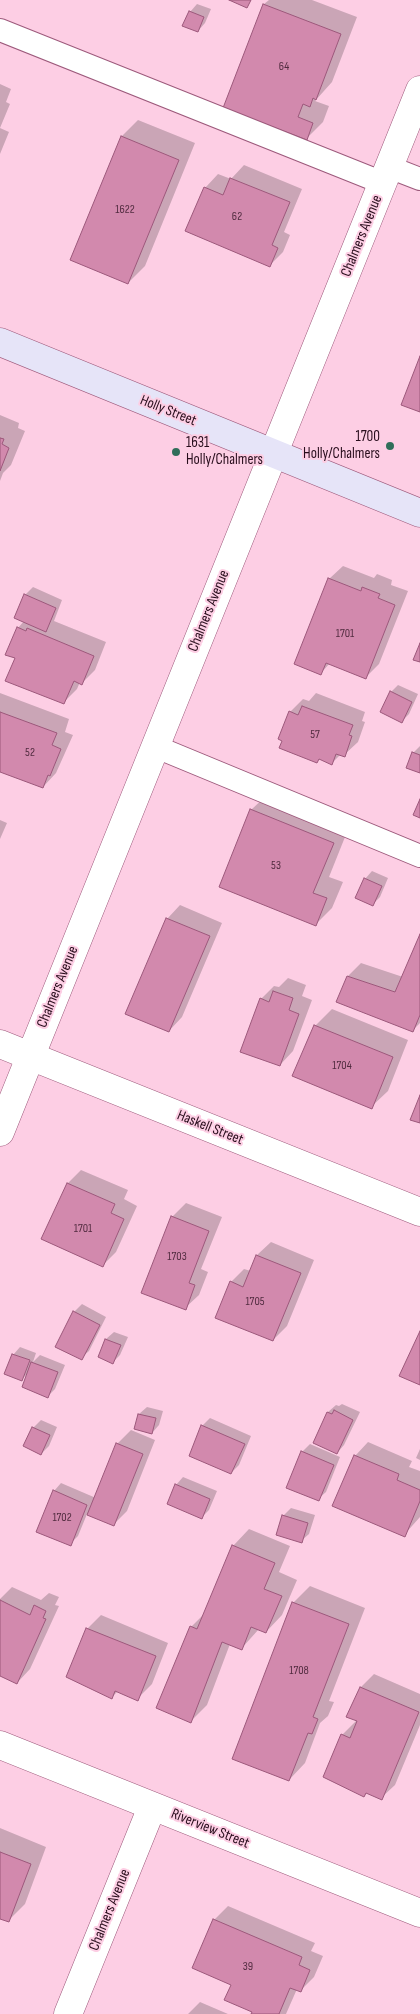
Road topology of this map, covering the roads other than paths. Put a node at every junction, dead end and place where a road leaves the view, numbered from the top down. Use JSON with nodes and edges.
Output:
{"nodes":[{"id":1,"x":0,"y":30,"type":"edge"},
{"id":2,"x":420,"y":90,"type":"edge"},
{"id":3,"x":386,"y":175,"type":"junction"},
{"id":4,"x":420,"y":179,"type":"edge"},
{"id":5,"x":0,"y":342,"type":"edge"},
{"id":6,"x":274,"y":453,"type":"junction"},
{"id":7,"x":420,"y":513,"type":"edge"},
{"id":8,"x":154,"y":746,"type":"junction"},
{"id":9,"x":420,"y":856,"type":"edge"},
{"id":10,"x":0,"y":1044,"type":"edge"},
{"id":11,"x":31,"y":1056,"type":"junction"},
{"id":12,"x":0,"y":1132,"type":"edge"},
{"id":13,"x":420,"y":1212,"type":"edge"},
{"id":14,"x":0,"y":1745,"type":"edge"},
{"id":15,"x":152,"y":1806,"type":"junction"},
{"id":16,"x":420,"y":1913,"type":"edge"},
{"id":17,"x":68,"y":2014,"type":"edge"}],
"edges":[{"from":1,"to":3,"type":"lane"},
{"from":2,"to":3,"type":"street","name":"Chalmers Avenue"},
{"from":3,"to":4,"type":"lane"},
{"from":3,"to":6,"type":"street","name":"Chalmers Avenue"},
{"from":5,"to":6,"type":"street","name":"Holly Street"},
{"from":6,"to":7,"type":"street","name":"Holly Street"},
{"from":6,"to":8,"type":"street","name":"Chalmers Avenue"},
{"from":8,"to":9,"type":"lane"},
{"from":8,"to":11,"type":"street","name":"Chalmers Avenue"},
{"from":10,"to":11,"type":"street","name":"Haskell Street"},
{"from":11,"to":12,"type":"street","name":"Chalmers Avenue"},
{"from":11,"to":13,"type":"street","name":"Haskell Street"},
{"from":14,"to":15,"type":"street","name":"Riverview Street"},
{"from":15,"to":16,"type":"street","name":"Riverview Street"},
{"from":15,"to":17,"type":"street","name":"Chalmers Avenue"}]}
